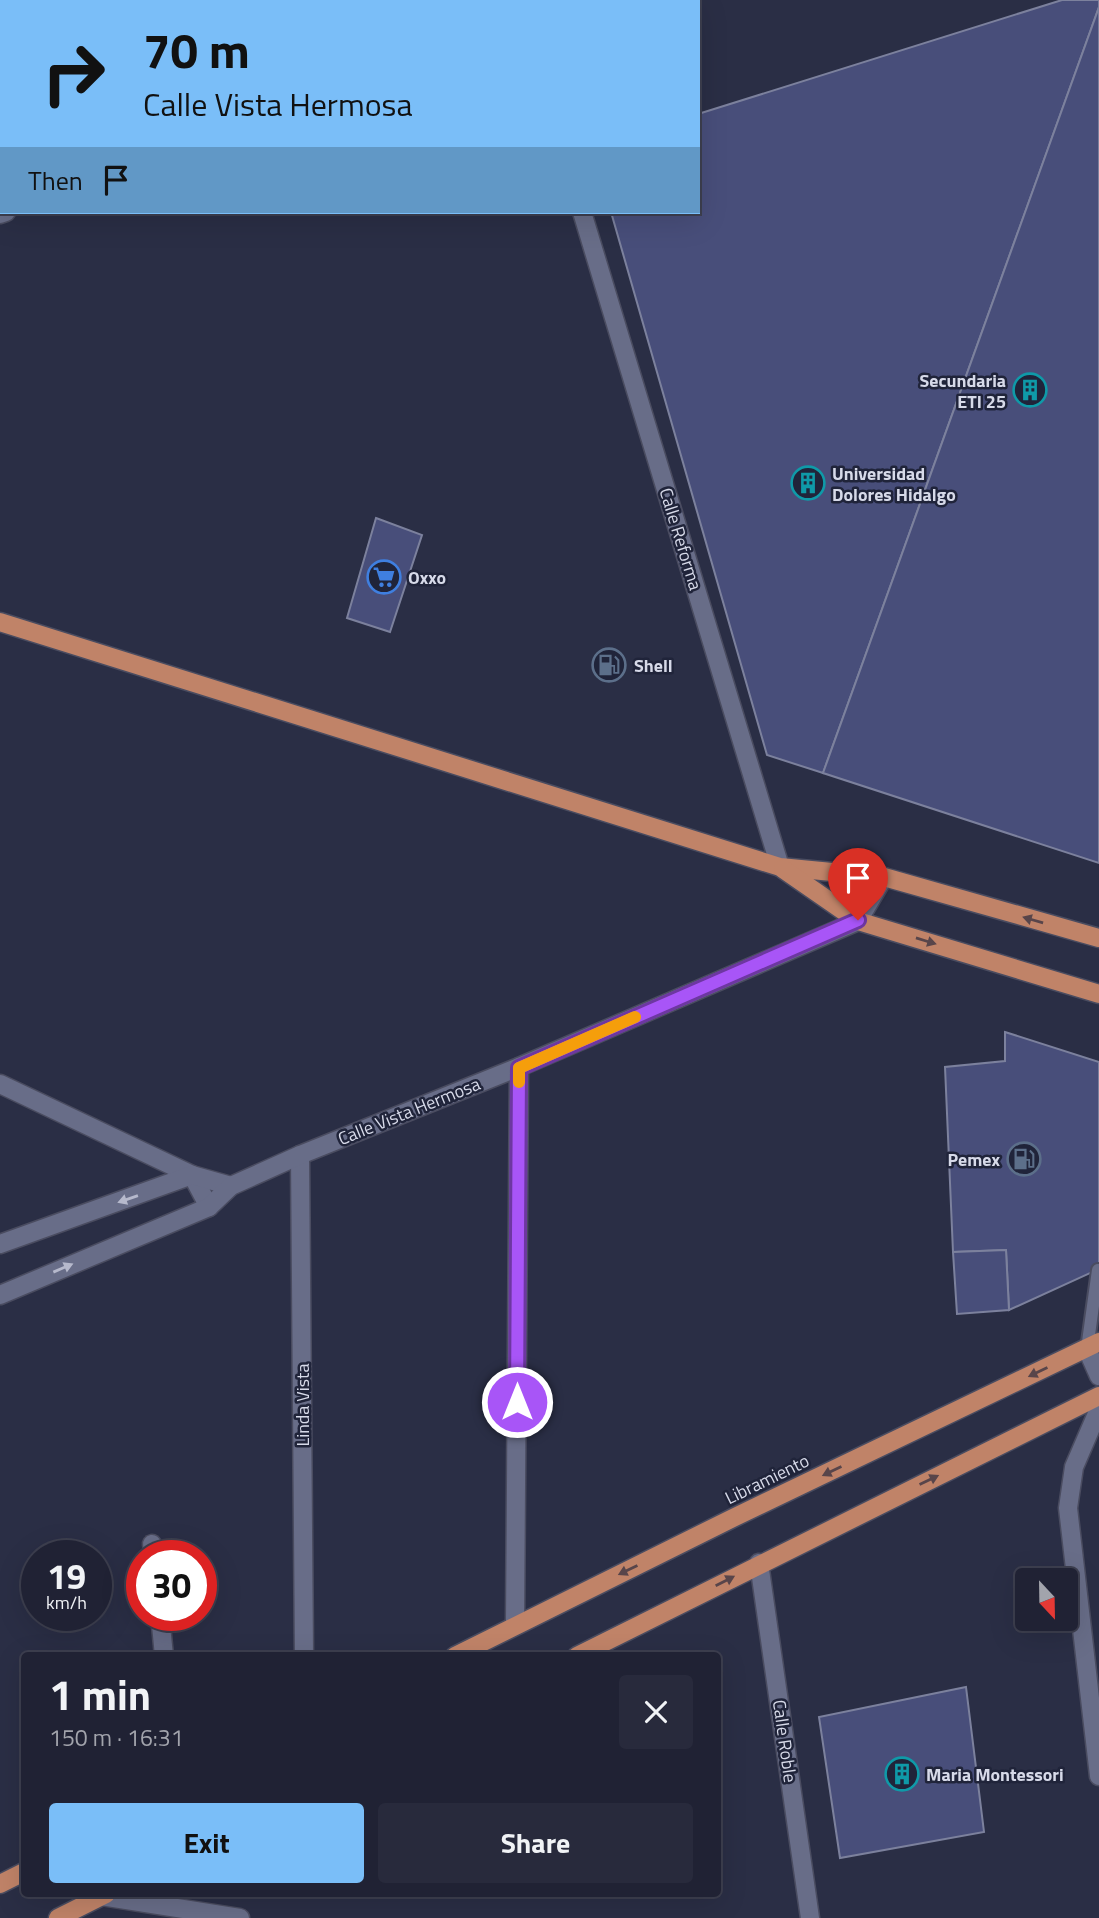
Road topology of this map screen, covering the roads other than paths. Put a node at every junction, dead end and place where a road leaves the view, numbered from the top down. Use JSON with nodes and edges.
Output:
{"nodes":[{"id":1,"x":583,"y":214,"type":"edge"},
{"id":2,"x":0,"y":622,"type":"edge"},
{"id":3,"x":780,"y":867,"type":"junction"},
{"id":4,"x":884,"y":877,"type":"junction"},
{"id":5,"x":858,"y":920,"type":"junction"},
{"id":6,"x":1099,"y":938,"type":"edge"},
{"id":7,"x":1099,"y":994,"type":"edge"},
{"id":8,"x":519,"y":1068,"type":"junction"},
{"id":9,"x":0,"y":1084,"type":"edge"},
{"id":10,"x":300,"y":1155,"type":"junction"},
{"id":11,"x":192,"y":1175,"type":"junction"},
{"id":12,"x":231,"y":1186,"type":"junction"},
{"id":13,"x":209,"y":1207,"type":"junction"},
{"id":14,"x":0,"y":1244,"type":"edge"},
{"id":15,"x":1098,"y":1270,"type":"edge"},
{"id":16,"x":0,"y":1295,"type":"edge"},
{"id":17,"x":1093,"y":1346,"type":"edge"},
{"id":18,"x":1099,"y":1376,"type":"edge"},
{"id":19,"x":1099,"y":1396,"type":"edge"},
{"id":20,"x":1099,"y":1409,"type":"edge"},
{"id":21,"x":759,"y":1563,"type":"junction"},
{"id":22,"x":515,"y":1625,"type":"junction"},
{"id":23,"x":162,"y":1631,"type":"edge"},
{"id":24,"x":164,"y":1652,"type":"edge"},
{"id":25,"x":304,"y":1652,"type":"edge"},
{"id":26,"x":463,"y":1652,"type":"edge"},
{"id":27,"x":585,"y":1652,"type":"edge"},
{"id":28,"x":1099,"y":1776,"type":"edge"},
{"id":29,"x":21,"y":1874,"type":"edge"},
{"id":30,"x":0,"y":1884,"type":"edge"},
{"id":31,"x":99,"y":1897,"type":"edge"},
{"id":32,"x":115,"y":1897,"type":"edge"},
{"id":33,"x":58,"y":1918,"type":"edge"},
{"id":34,"x":240,"y":1918,"type":"edge"},
{"id":35,"x":810,"y":1918,"type":"edge"}],
"edges":[{"from":1,"to":3,"type":"street","name":"Calle Reforma"},
{"from":2,"to":3,"type":"main road"},
{"from":3,"to":4,"type":"main road"},
{"from":3,"to":5,"type":"main road"},
{"from":4,"to":5,"type":"street"},
{"from":6,"to":4,"type":"main road","one_way":true},
{"from":5,"to":7,"type":"main road","one_way":true},
{"from":5,"to":8,"type":"street","name":"Calle Vista Hermosa"},
{"from":8,"to":10,"type":"street","name":"Calle Vista Hermosa"},
{"from":8,"to":22,"type":"street"},
{"from":9,"to":11,"type":"street"},
{"from":10,"to":12,"type":"street","name":"Calle Vista Hermosa"},
{"from":10,"to":25,"type":"street","name":"Linda Vista"},
{"from":11,"to":12,"type":"street"},
{"from":11,"to":13,"type":"street"},
{"from":11,"to":14,"type":"street","one_way":true},
{"from":12,"to":13,"type":"street","name":"Calle Vista Hermosa"},
{"from":16,"to":13,"type":"street","name":"Calle Vista Hermosa","one_way":true},
{"from":15,"to":17,"type":"lane"},
{"from":17,"to":18,"type":"street"},
{"from":17,"to":22,"type":"main road","name":"Libramiento","one_way":true},
{"from":21,"to":19,"type":"main road","one_way":true},
{"from":20,"to":28,"type":"street"},
{"from":27,"to":21,"type":"main road","one_way":true},
{"from":21,"to":35,"type":"street","name":"Calle Roble"},
{"from":22,"to":26,"type":"main road","name":"Libramiento"},
{"from":23,"to":24,"type":"street"},
{"from":29,"to":30,"type":"main road"},
{"from":31,"to":33,"type":"main road"},
{"from":32,"to":34,"type":"street"}]}
